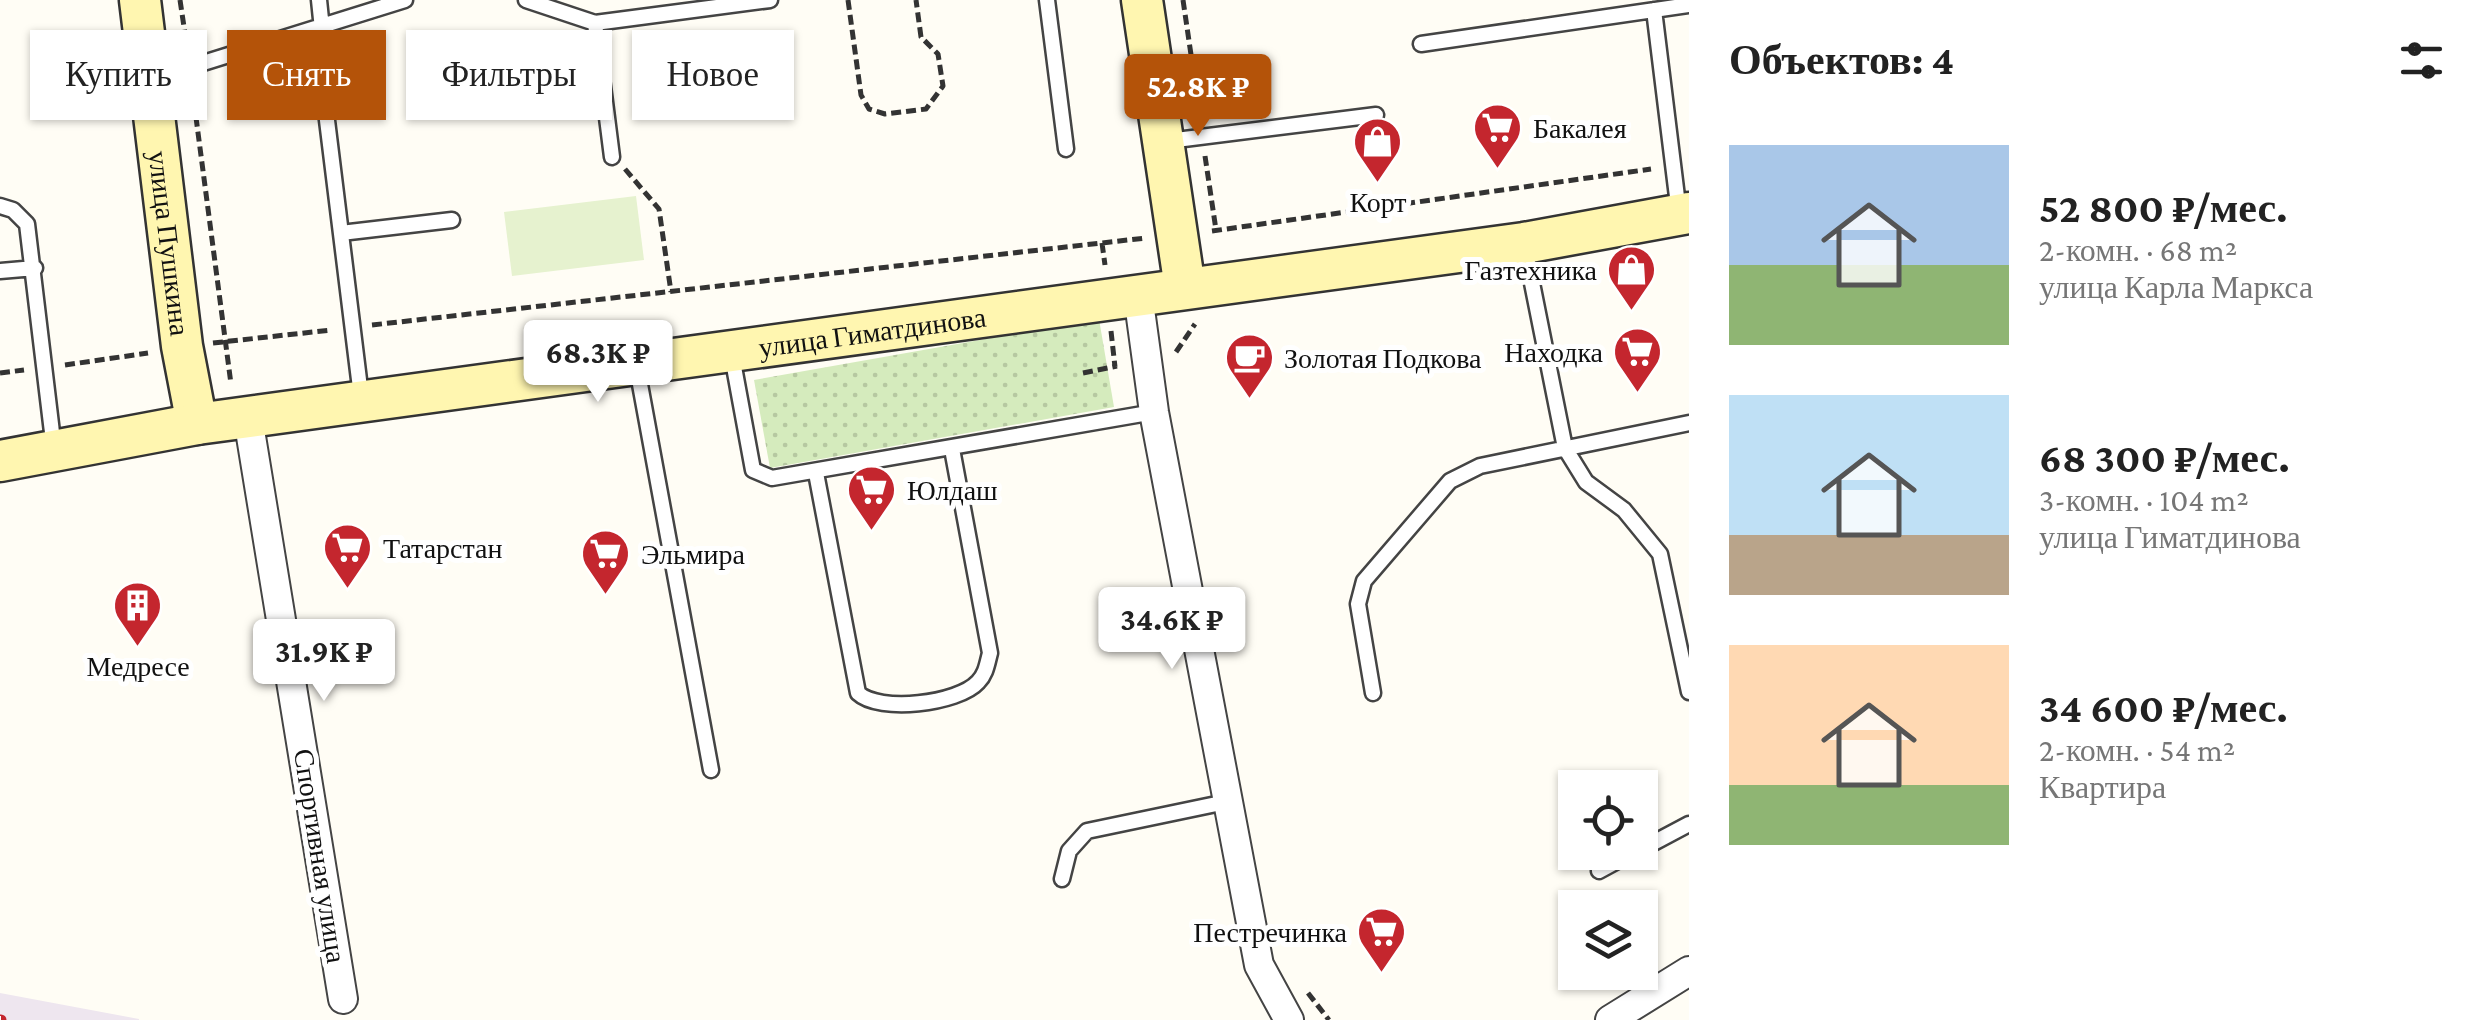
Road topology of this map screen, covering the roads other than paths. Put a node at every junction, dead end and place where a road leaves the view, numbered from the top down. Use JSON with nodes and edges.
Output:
{"nodes":[{"id":1,"x":140,"y":0,"type":"edge"},
{"id":2,"x":319,"y":0,"type":"edge"},
{"id":3,"x":405,"y":0,"type":"edge"},
{"id":4,"x":526,"y":0,"type":"edge"},
{"id":5,"x":770,"y":0,"type":"edge"},
{"id":6,"x":1047,"y":0,"type":"edge"},
{"id":7,"x":1142,"y":0,"type":"edge"},
{"id":8,"x":1679,"y":4,"type":"edge"},
{"id":9,"x":1654,"y":10,"type":"junction"},
{"id":10,"x":595,"y":22,"type":"junction"},
{"id":11,"x":322,"y":29,"type":"junction"},
{"id":12,"x":144,"y":30,"type":"edge"},
{"id":13,"x":1422,"y":44,"type":"dead end"},
{"id":14,"x":207,"y":62,"type":"edge"},
{"id":15,"x":1376,"y":115,"type":"dead end"},
{"id":16,"x":155,"y":120,"type":"edge"},
{"id":17,"x":327,"y":120,"type":"edge"},
{"id":18,"x":1162,"y":141,"type":"junction"},
{"id":19,"x":1066,"y":149,"type":"dead end"},
{"id":20,"x":612,"y":157,"type":"road end"},
{"id":21,"x":0,"y":206,"type":"edge"},
{"id":22,"x":1684,"y":213,"type":"edge"},
{"id":23,"x":452,"y":220,"type":"dead end"},
{"id":24,"x":341,"y":234,"type":"junction"},
{"id":25,"x":1524,"y":243,"type":"junction"},
{"id":26,"x":35,"y":268,"type":"junction"},
{"id":27,"x":0,"y":271,"type":"edge"},
{"id":28,"x":1185,"y":288,"type":"junction"},
{"id":29,"x":1138,"y":294,"type":"junction"},
{"id":30,"x":731,"y":350,"type":"junction"},
{"id":31,"x":636,"y":364,"type":"junction"},
{"id":32,"x":362,"y":402,"type":"junction"},
{"id":33,"x":1154,"y":412,"type":"junction"},
{"id":34,"x":248,"y":418,"type":"junction"},
{"id":35,"x":1689,"y":423,"type":"edge"},
{"id":36,"x":197,"y":424,"type":"junction"},
{"id":37,"x":1565,"y":448,"type":"junction"},
{"id":38,"x":952,"y":449,"type":"junction"},
{"id":39,"x":54,"y":450,"type":"junction"},
{"id":40,"x":0,"y":462,"type":"edge"},
{"id":41,"x":816,"y":474,"type":"junction"},
{"id":42,"x":1373,"y":692,"type":"dead end"},
{"id":43,"x":1689,"y":692,"type":"edge"},
{"id":44,"x":711,"y":770,"type":"dead end"},
{"id":45,"x":1226,"y":802,"type":"junction"},
{"id":46,"x":1689,"y":824,"type":"edge"},
{"id":47,"x":1658,"y":840,"type":"edge"},
{"id":48,"x":1603,"y":870,"type":"edge"},
{"id":49,"x":1599,"y":872,"type":"dead end"},
{"id":50,"x":1062,"y":879,"type":"dead end"},
{"id":51,"x":1689,"y":971,"type":"edge"},
{"id":52,"x":343,"y":999,"type":"dead end"},
{"id":53,"x":1289,"y":1020,"type":"edge"},
{"id":54,"x":1610,"y":1020,"type":"edge"}],
"edges":[{"from":1,"to":12,"type":"main road","name":"улица Пушкина"},
{"from":2,"to":11,"type":"lane"},
{"from":3,"to":11,"type":"lane"},
{"from":4,"to":10,"type":"lane"},
{"from":5,"to":10,"type":"lane"},
{"from":6,"to":19,"type":"lane"},
{"from":7,"to":18,"type":"main road"},
{"from":8,"to":9,"type":"lane"},
{"from":9,"to":13,"type":"lane"},
{"from":9,"to":22,"type":"lane"},
{"from":10,"to":20,"type":"lane"},
{"from":11,"to":14,"type":"lane"},
{"from":15,"to":18,"type":"lane"},
{"from":16,"to":36,"type":"main road","name":"улица Пушкина"},
{"from":17,"to":24,"type":"lane"},
{"from":18,"to":28,"type":"main road"},
{"from":21,"to":26,"type":"lane"},
{"from":22,"to":25,"type":"main road","name":"улица Гиматдинова"},
{"from":23,"to":24,"type":"lane"},
{"from":24,"to":32,"type":"lane"},
{"from":25,"to":28,"type":"main road","name":"улица Гиматдинова"},
{"from":25,"to":37,"type":"lane"},
{"from":26,"to":27,"type":"lane"},
{"from":26,"to":39,"type":"lane"},
{"from":28,"to":29,"type":"main road","name":"улица Гиматдинова"},
{"from":29,"to":30,"type":"main road","name":"улица Гиматдинова"},
{"from":29,"to":33,"type":"street"},
{"from":30,"to":31,"type":"main road","name":"улица Гиматдинова"},
{"from":30,"to":41,"type":"lane"},
{"from":31,"to":32,"type":"main road","name":"улица Гиматдинова"},
{"from":31,"to":44,"type":"lane"},
{"from":32,"to":34,"type":"main road","name":"улица Гиматдинова"},
{"from":33,"to":38,"type":"lane"},
{"from":33,"to":45,"type":"street"},
{"from":34,"to":36,"type":"main road","name":"улица Гиматдинова"},
{"from":34,"to":52,"type":"street","name":"Спортивная улица"},
{"from":35,"to":37,"type":"lane"},
{"from":36,"to":39,"type":"main road","name":"улица Гиматдинова"},
{"from":37,"to":42,"type":"lane"},
{"from":37,"to":43,"type":"lane"},
{"from":38,"to":41,"type":"lane"},
{"from":38,"to":41,"type":"lane"},
{"from":39,"to":40,"type":"main road","name":"улица Гиматдинова"},
{"from":45,"to":50,"type":"lane"},
{"from":45,"to":53,"type":"street"},
{"from":46,"to":47,"type":"lane"},
{"from":48,"to":49,"type":"lane"},
{"from":51,"to":54,"type":"street"}]}
